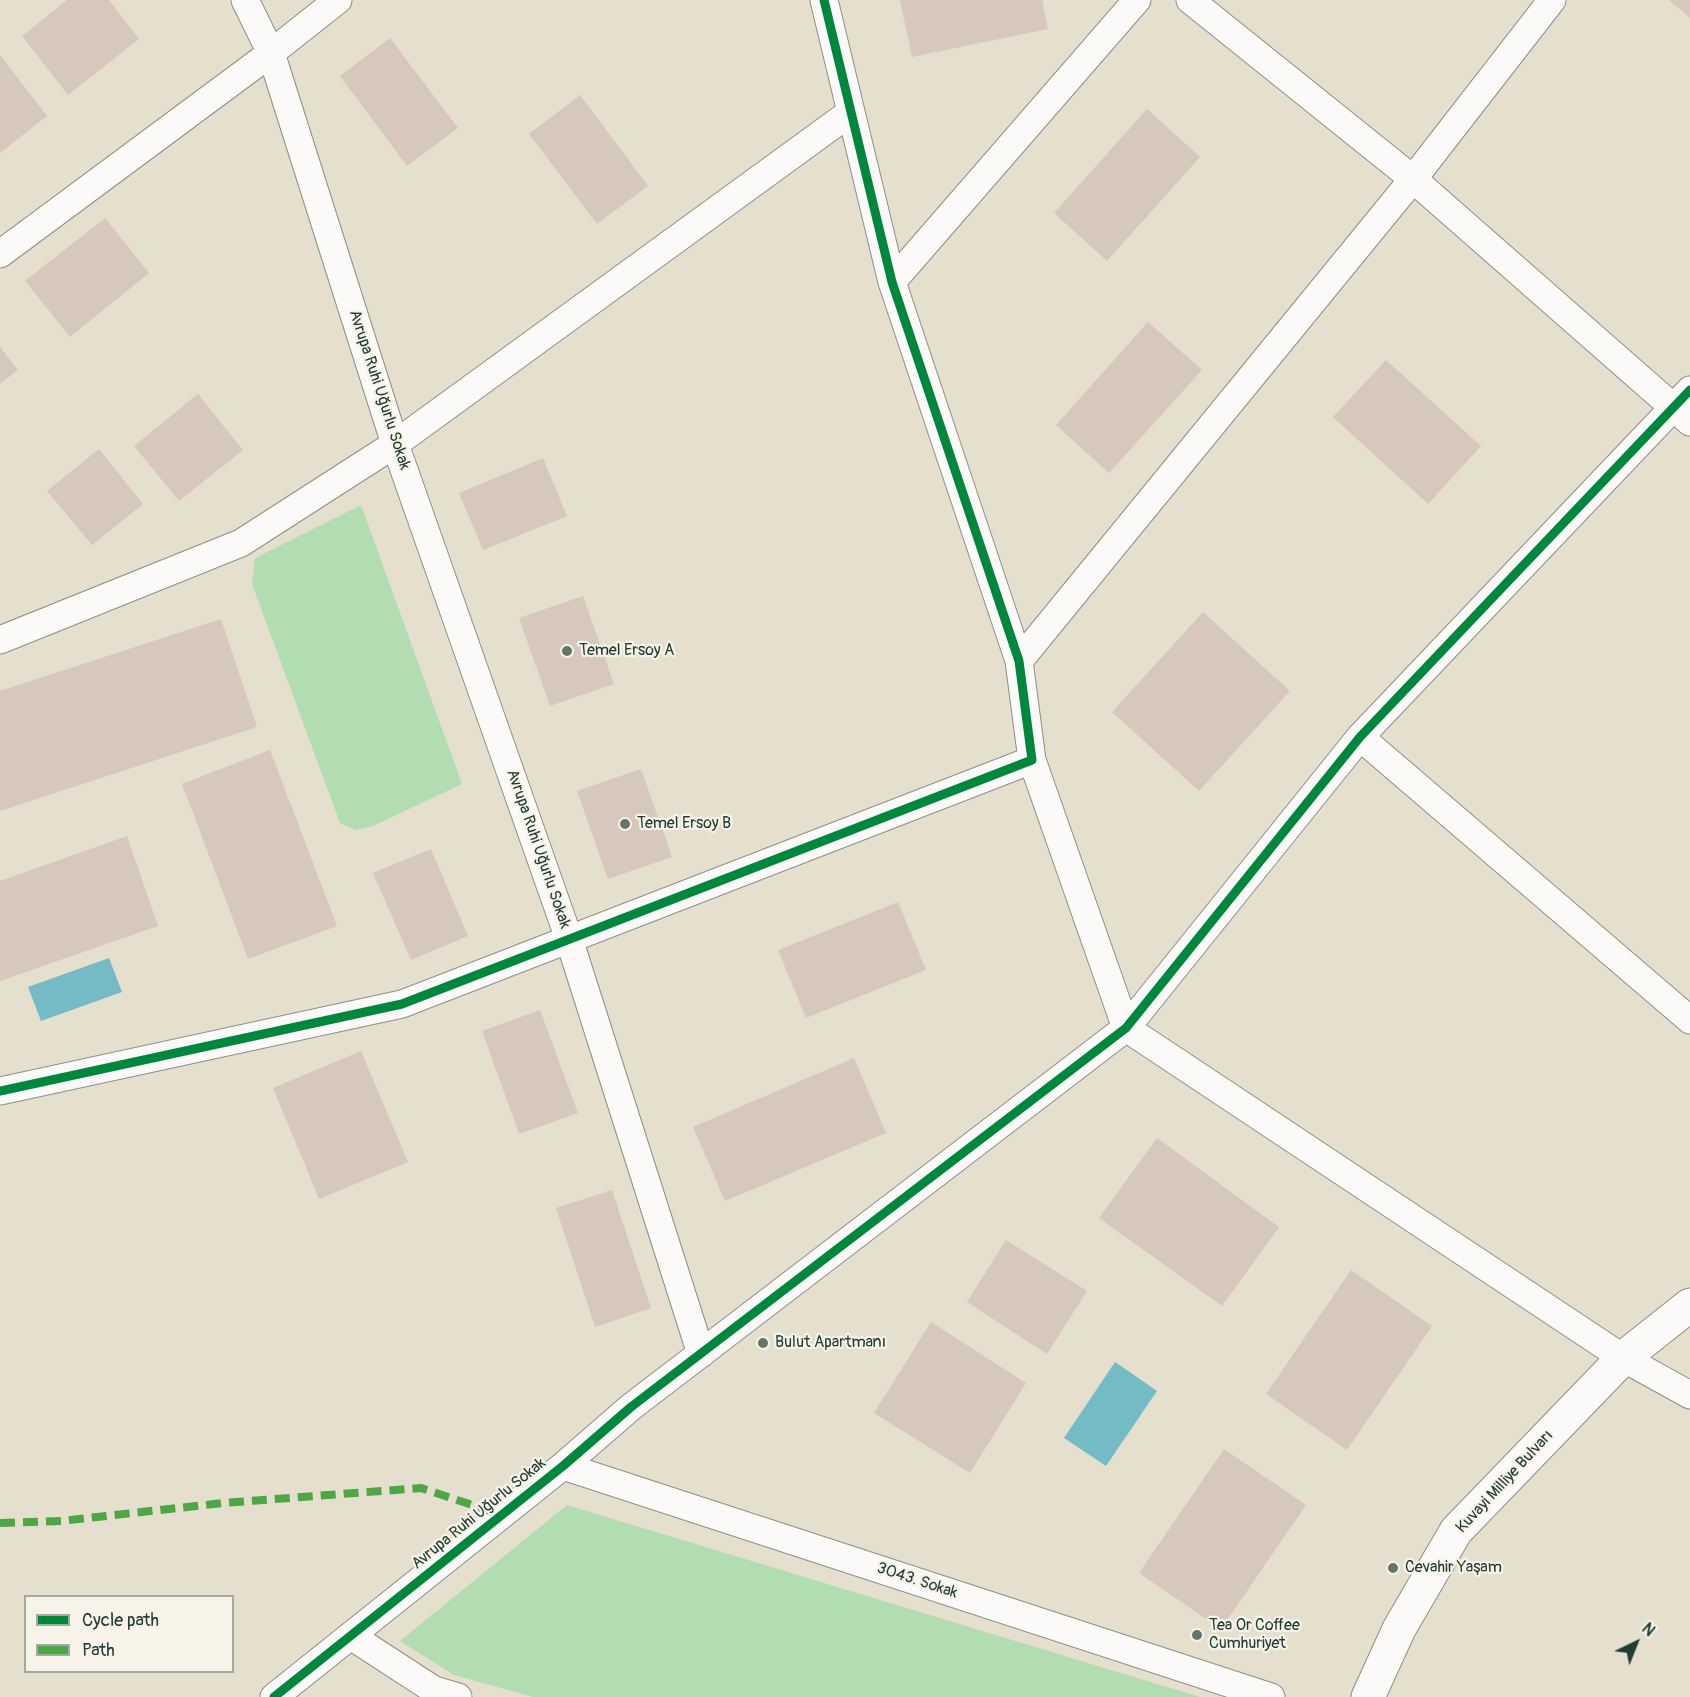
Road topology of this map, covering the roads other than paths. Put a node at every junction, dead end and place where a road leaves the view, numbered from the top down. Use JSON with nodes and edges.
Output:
{"nodes":[{"id":1,"x":245,"y":0,"type":"edge"},
{"id":2,"x":338,"y":0,"type":"edge"},
{"id":3,"x":824,"y":0,"type":"edge"},
{"id":4,"x":1137,"y":0,"type":"edge"},
{"id":5,"x":1190,"y":0,"type":"edge"},
{"id":6,"x":1552,"y":0,"type":"edge"},
{"id":7,"x":271,"y":53,"type":"junction"},
{"id":8,"x":851,"y":112,"type":"junction"},
{"id":9,"x":1413,"y":179,"type":"junction"},
{"id":10,"x":0,"y":254,"type":"edge"},
{"id":11,"x":892,"y":282,"type":"junction"},
{"id":12,"x":1685,"y":406,"type":"edge"},
{"id":13,"x":395,"y":444,"type":"junction"},
{"id":14,"x":0,"y":640,"type":"edge"},
{"id":15,"x":1020,"y":661,"type":"junction"},
{"id":16,"x":1360,"y":736,"type":"junction"},
{"id":17,"x":1032,"y":760,"type":"junction"},
{"id":18,"x":569,"y":939,"type":"junction"},
{"id":19,"x":1690,"y":1020,"type":"edge"},
{"id":20,"x":1126,"y":1028,"type":"junction"},
{"id":21,"x":0,"y":1091,"type":"edge"},
{"id":22,"x":1690,"y":1305,"type":"edge"},
{"id":23,"x":701,"y":1354,"type":"junction"},
{"id":24,"x":1623,"y":1358,"type":"junction"},
{"id":25,"x":1690,"y":1395,"type":"edge"},
{"id":26,"x":563,"y":1466,"type":"junction"},
{"id":27,"x":351,"y":1636,"type":"junction"},
{"id":28,"x":441,"y":1695,"type":"edge"},
{"id":29,"x":274,"y":1697,"type":"edge"},
{"id":30,"x":1271,"y":1697,"type":"edge"},
{"id":31,"x":1368,"y":1697,"type":"edge"}],
"edges":[{"from":1,"to":7,"type":"street","name":"Avrupa Ruhi Uğurlu Sokak"},
{"from":2,"to":7,"type":"street"},
{"from":3,"to":8,"type":"street"},
{"from":4,"to":11,"type":"street"},
{"from":5,"to":9,"type":"street"},
{"from":6,"to":9,"type":"street"},
{"from":7,"to":10,"type":"street"},
{"from":7,"to":13,"type":"street","name":"Avrupa Ruhi Uğurlu Sokak"},
{"from":8,"to":11,"type":"street"},
{"from":8,"to":13,"type":"street"},
{"from":9,"to":12,"type":"street"},
{"from":9,"to":15,"type":"street"},
{"from":11,"to":15,"type":"street"},
{"from":12,"to":16,"type":"street"},
{"from":13,"to":14,"type":"street"},
{"from":13,"to":18,"type":"street","name":"Avrupa Ruhi Uğurlu Sokak"},
{"from":15,"to":17,"type":"street"},
{"from":16,"to":19,"type":"street"},
{"from":16,"to":20,"type":"street"},
{"from":17,"to":18,"type":"street"},
{"from":17,"to":20,"type":"street"},
{"from":18,"to":21,"type":"street"},
{"from":18,"to":23,"type":"street","name":"Avrupa Ruhi Uğurlu Sokak"},
{"from":20,"to":23,"type":"street"},
{"from":20,"to":24,"type":"street"},
{"from":22,"to":24,"type":"street","name":"Kuvayi Milliye Bulvarı"},
{"from":23,"to":26,"type":"street","name":"Avrupa Ruhi Uğurlu Sokak"},
{"from":24,"to":25,"type":"street"},
{"from":24,"to":31,"type":"street","name":"Kuvayi Milliye Bulvarı"},
{"from":26,"to":27,"type":"street","name":"Avrupa Ruhi Uğurlu Sokak"},
{"from":26,"to":30,"type":"street","name":"3043. Sokak"},
{"from":27,"to":28,"type":"street"},
{"from":27,"to":29,"type":"street","name":"Avrupa Ruhi Uğurlu Sokak"}]}
